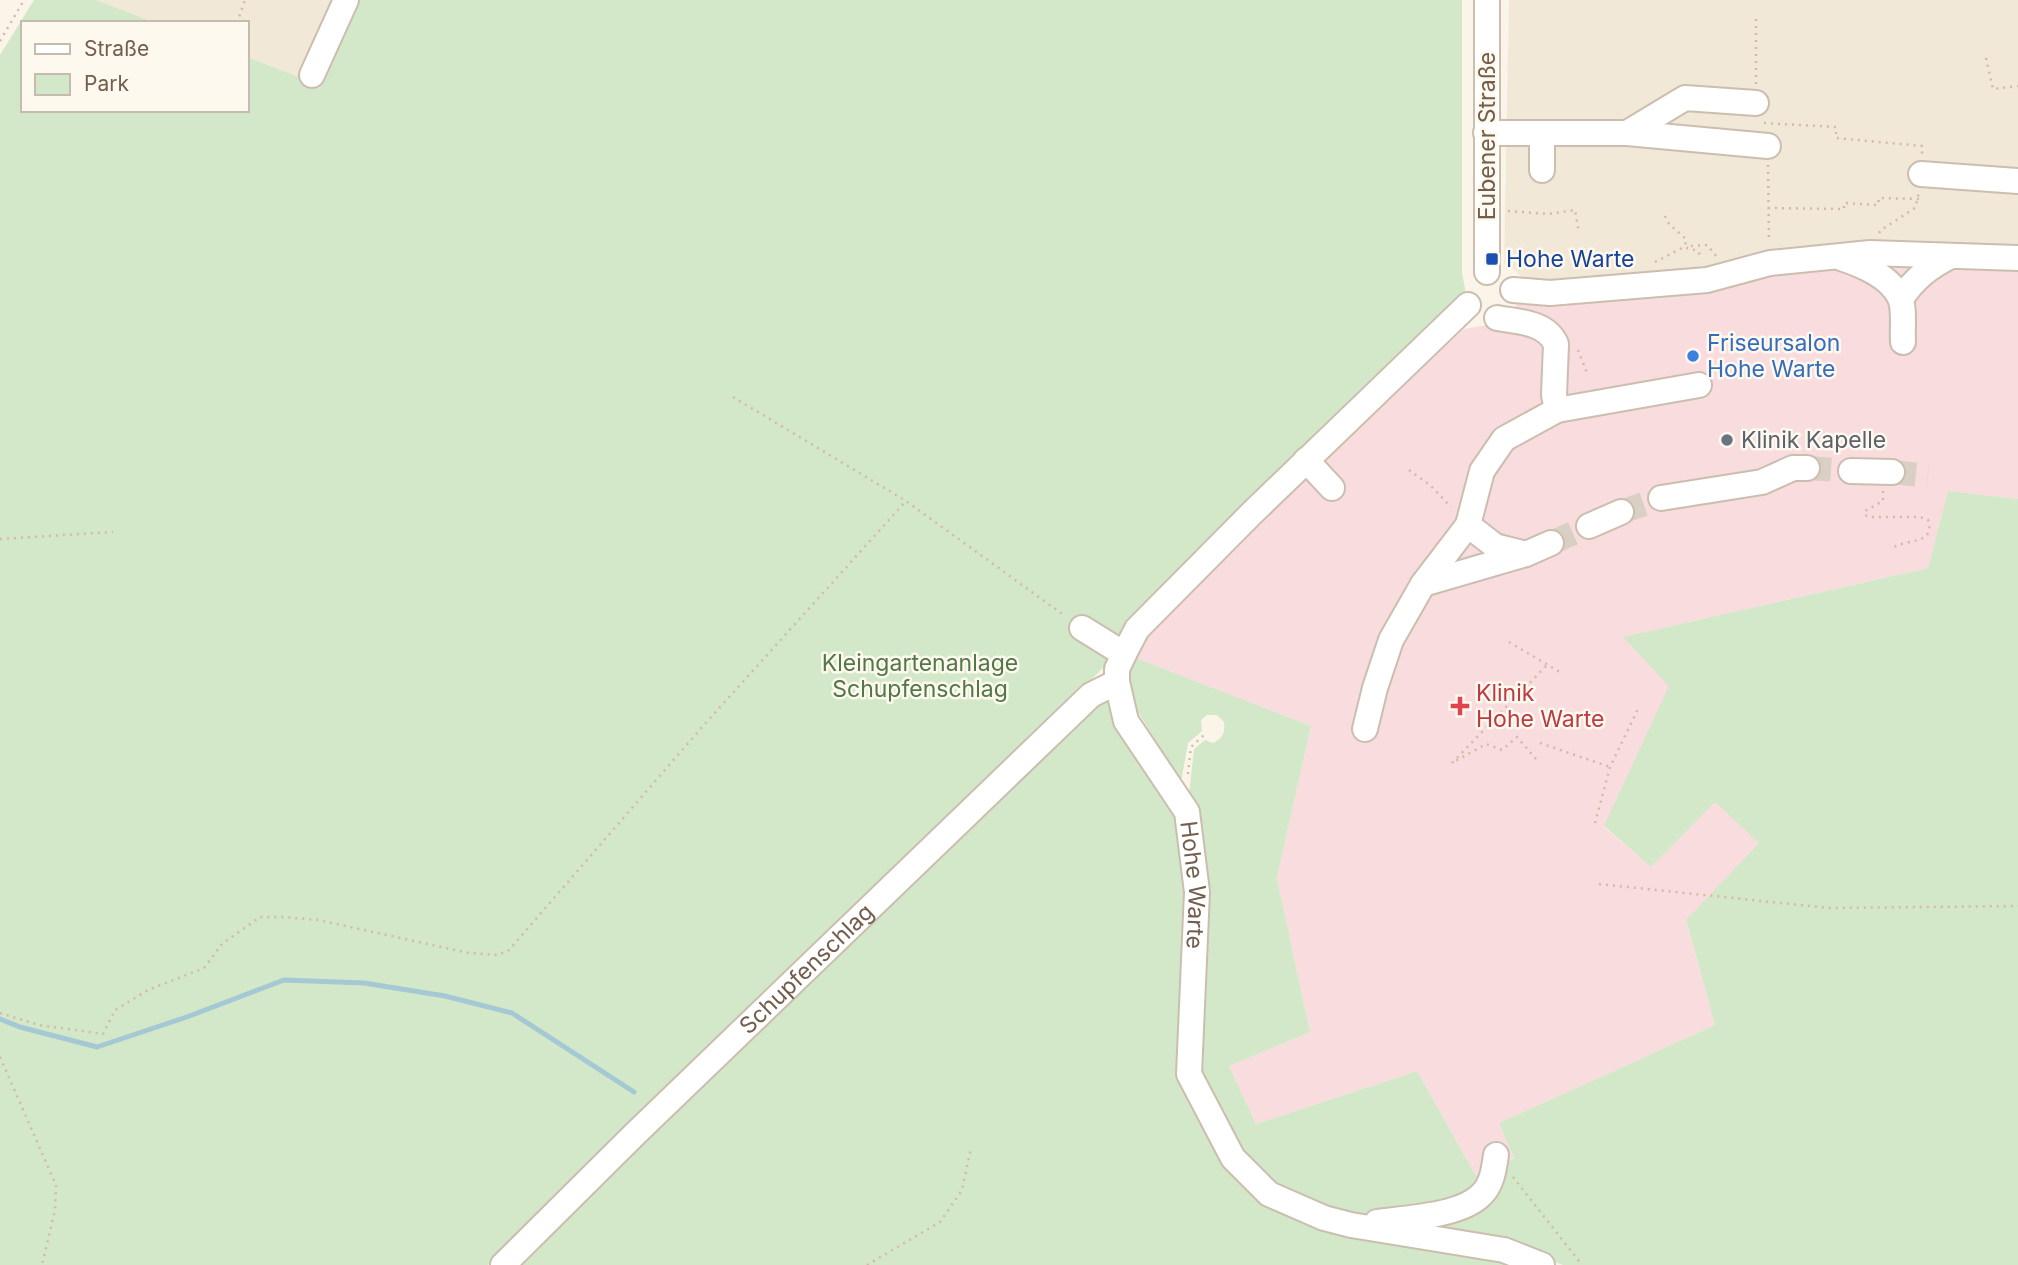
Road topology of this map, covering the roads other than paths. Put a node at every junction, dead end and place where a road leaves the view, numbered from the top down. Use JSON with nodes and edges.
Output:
{"nodes":[{"id":1,"x":346,"y":0,"type":"edge"},
{"id":2,"x":1487,"y":0,"type":"edge"},
{"id":3,"x":312,"y":75,"type":"dead end"},
{"id":4,"x":1756,"y":103,"type":"road end"},
{"id":5,"x":1486,"y":133,"type":"junction"},
{"id":6,"x":1542,"y":133,"type":"junction"},
{"id":7,"x":1627,"y":133,"type":"junction"},
{"id":8,"x":1772,"y":135,"type":"road end"},
{"id":9,"x":1542,"y":170,"type":"dead end"},
{"id":10,"x":2018,"y":181,"type":"edge"},
{"id":11,"x":1920,"y":186,"type":"road end"},
{"id":12,"x":2015,"y":255,"type":"edge"},
{"id":13,"x":1951,"y":256,"type":"junction"},
{"id":14,"x":1838,"y":257,"type":"junction"},
{"id":15,"x":1488,"y":272,"type":"junction"},
{"id":16,"x":1513,"y":290,"type":"junction"},
{"id":17,"x":1901,"y":299,"type":"junction"},
{"id":18,"x":1468,"y":305,"type":"junction"},
{"id":19,"x":1497,"y":318,"type":"junction"},
{"id":20,"x":1903,"y":342,"type":"dead end"},
{"id":21,"x":1699,"y":384,"type":"dead end"},
{"id":22,"x":1557,"y":410,"type":"junction"},
{"id":23,"x":1306,"y":460,"type":"junction"},
{"id":24,"x":1807,"y":468,"type":"tunnel mouth"},
{"id":25,"x":1851,"y":471,"type":"tunnel mouth"},
{"id":26,"x":1892,"y":472,"type":"tunnel mouth"},
{"id":27,"x":1332,"y":488,"type":"dead end"},
{"id":28,"x":1661,"y":498,"type":"tunnel mouth"},
{"id":29,"x":1620,"y":512,"type":"tunnel mouth"},
{"id":30,"x":1468,"y":525,"type":"junction"},
{"id":31,"x":1589,"y":526,"type":"tunnel mouth"},
{"id":32,"x":1551,"y":543,"type":"tunnel mouth"},
{"id":33,"x":1526,"y":554,"type":"junction"},
{"id":34,"x":1423,"y":584,"type":"junction"},
{"id":35,"x":1082,"y":628,"type":"road end"},
{"id":36,"x":1124,"y":654,"type":"junction"},
{"id":37,"x":1116,"y":682,"type":"junction"},
{"id":38,"x":1365,"y":729,"type":"dead end"},
{"id":39,"x":1496,"y":1155,"type":"road end"},
{"id":40,"x":1351,"y":1225,"type":"junction"},
{"id":41,"x":503,"y":1265,"type":"edge"},
{"id":42,"x":1542,"y":1265,"type":"edge"}],
"edges":[{"from":1,"to":3,"type":"street"},
{"from":2,"to":5,"type":"street","name":"Eubener Straße"},
{"from":4,"to":7,"type":"street"},
{"from":5,"to":6,"type":"street"},
{"from":5,"to":15,"type":"street","name":"Eubener Straße"},
{"from":6,"to":7,"type":"street"},
{"from":6,"to":9,"type":"street"},
{"from":7,"to":8,"type":"street"},
{"from":10,"to":11,"type":"street"},
{"from":12,"to":13,"type":"street"},
{"from":13,"to":14,"type":"street"},
{"from":13,"to":17,"type":"street"},
{"from":14,"to":16,"type":"street"},
{"from":14,"to":17,"type":"street"},
{"from":15,"to":16,"type":"street"},
{"from":15,"to":18,"type":"street"},
{"from":16,"to":19,"type":"street"},
{"from":17,"to":20,"type":"street"},
{"from":18,"to":19,"type":"street"},
{"from":18,"to":23,"type":"street"},
{"from":19,"to":22,"type":"street"},
{"from":21,"to":22,"type":"street"},
{"from":22,"to":30,"type":"street"},
{"from":23,"to":27,"type":"street"},
{"from":23,"to":36,"type":"street"},
{"from":24,"to":28,"type":"street"},
{"from":25,"to":26,"type":"street"},
{"from":29,"to":31,"type":"street"},
{"from":30,"to":33,"type":"street"},
{"from":30,"to":34,"type":"street"},
{"from":32,"to":33,"type":"street"},
{"from":33,"to":34,"type":"street"},
{"from":34,"to":38,"type":"street"},
{"from":35,"to":36,"type":"street"},
{"from":36,"to":37,"type":"street"},
{"from":37,"to":40,"type":"street","name":"Hohe Warte"},
{"from":37,"to":41,"type":"street","name":"Schupfenschlag"},
{"from":39,"to":40,"type":"street"},
{"from":40,"to":42,"type":"street","name":"Hohe Warte"}]}
